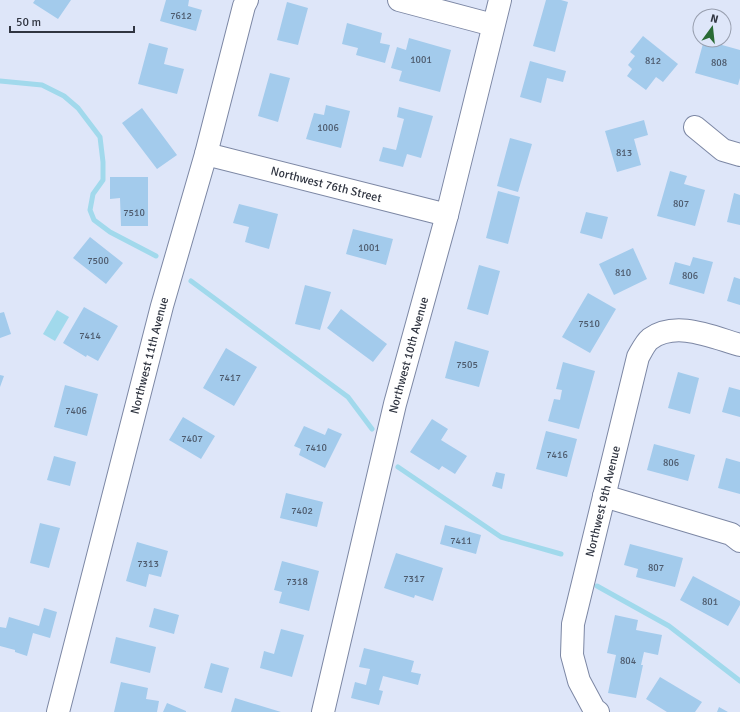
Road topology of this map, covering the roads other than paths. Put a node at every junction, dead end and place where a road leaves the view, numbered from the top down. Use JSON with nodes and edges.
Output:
{"nodes":[{"id":1,"x":247,"y":0,"type":"edge"},
{"id":2,"x":399,"y":0,"type":"edge"},
{"id":3,"x":500,"y":0,"type":"edge"},
{"id":4,"x":493,"y":25,"type":"junction"},
{"id":5,"x":694,"y":127,"type":"dead end"},
{"id":6,"x":206,"y":154,"type":"junction"},
{"id":7,"x":740,"y":155,"type":"edge"},
{"id":8,"x":447,"y":215,"type":"junction"},
{"id":9,"x":740,"y":344,"type":"edge"},
{"id":10,"x":604,"y":496,"type":"junction"},
{"id":11,"x":740,"y":540,"type":"edge"},
{"id":12,"x":58,"y":712,"type":"edge"},
{"id":13,"x":323,"y":712,"type":"edge"},
{"id":14,"x":598,"y":712,"type":"edge"}],
"edges":[{"from":1,"to":6,"type":"street","name":"Northwest 11th Avenue"},
{"from":2,"to":4,"type":"street"},
{"from":3,"to":4,"type":"street","name":"Northwest 10th Avenue"},
{"from":4,"to":8,"type":"street","name":"Northwest 10th Avenue"},
{"from":5,"to":7,"type":"street"},
{"from":6,"to":8,"type":"street","name":"Northwest 76th Street"},
{"from":6,"to":12,"type":"street","name":"Northwest 11th Avenue"},
{"from":8,"to":13,"type":"street","name":"Northwest 10th Avenue"},
{"from":9,"to":10,"type":"street","name":"Northwest 9th Avenue"},
{"from":10,"to":11,"type":"street"},
{"from":10,"to":14,"type":"street","name":"Northwest 9th Avenue"}]}
